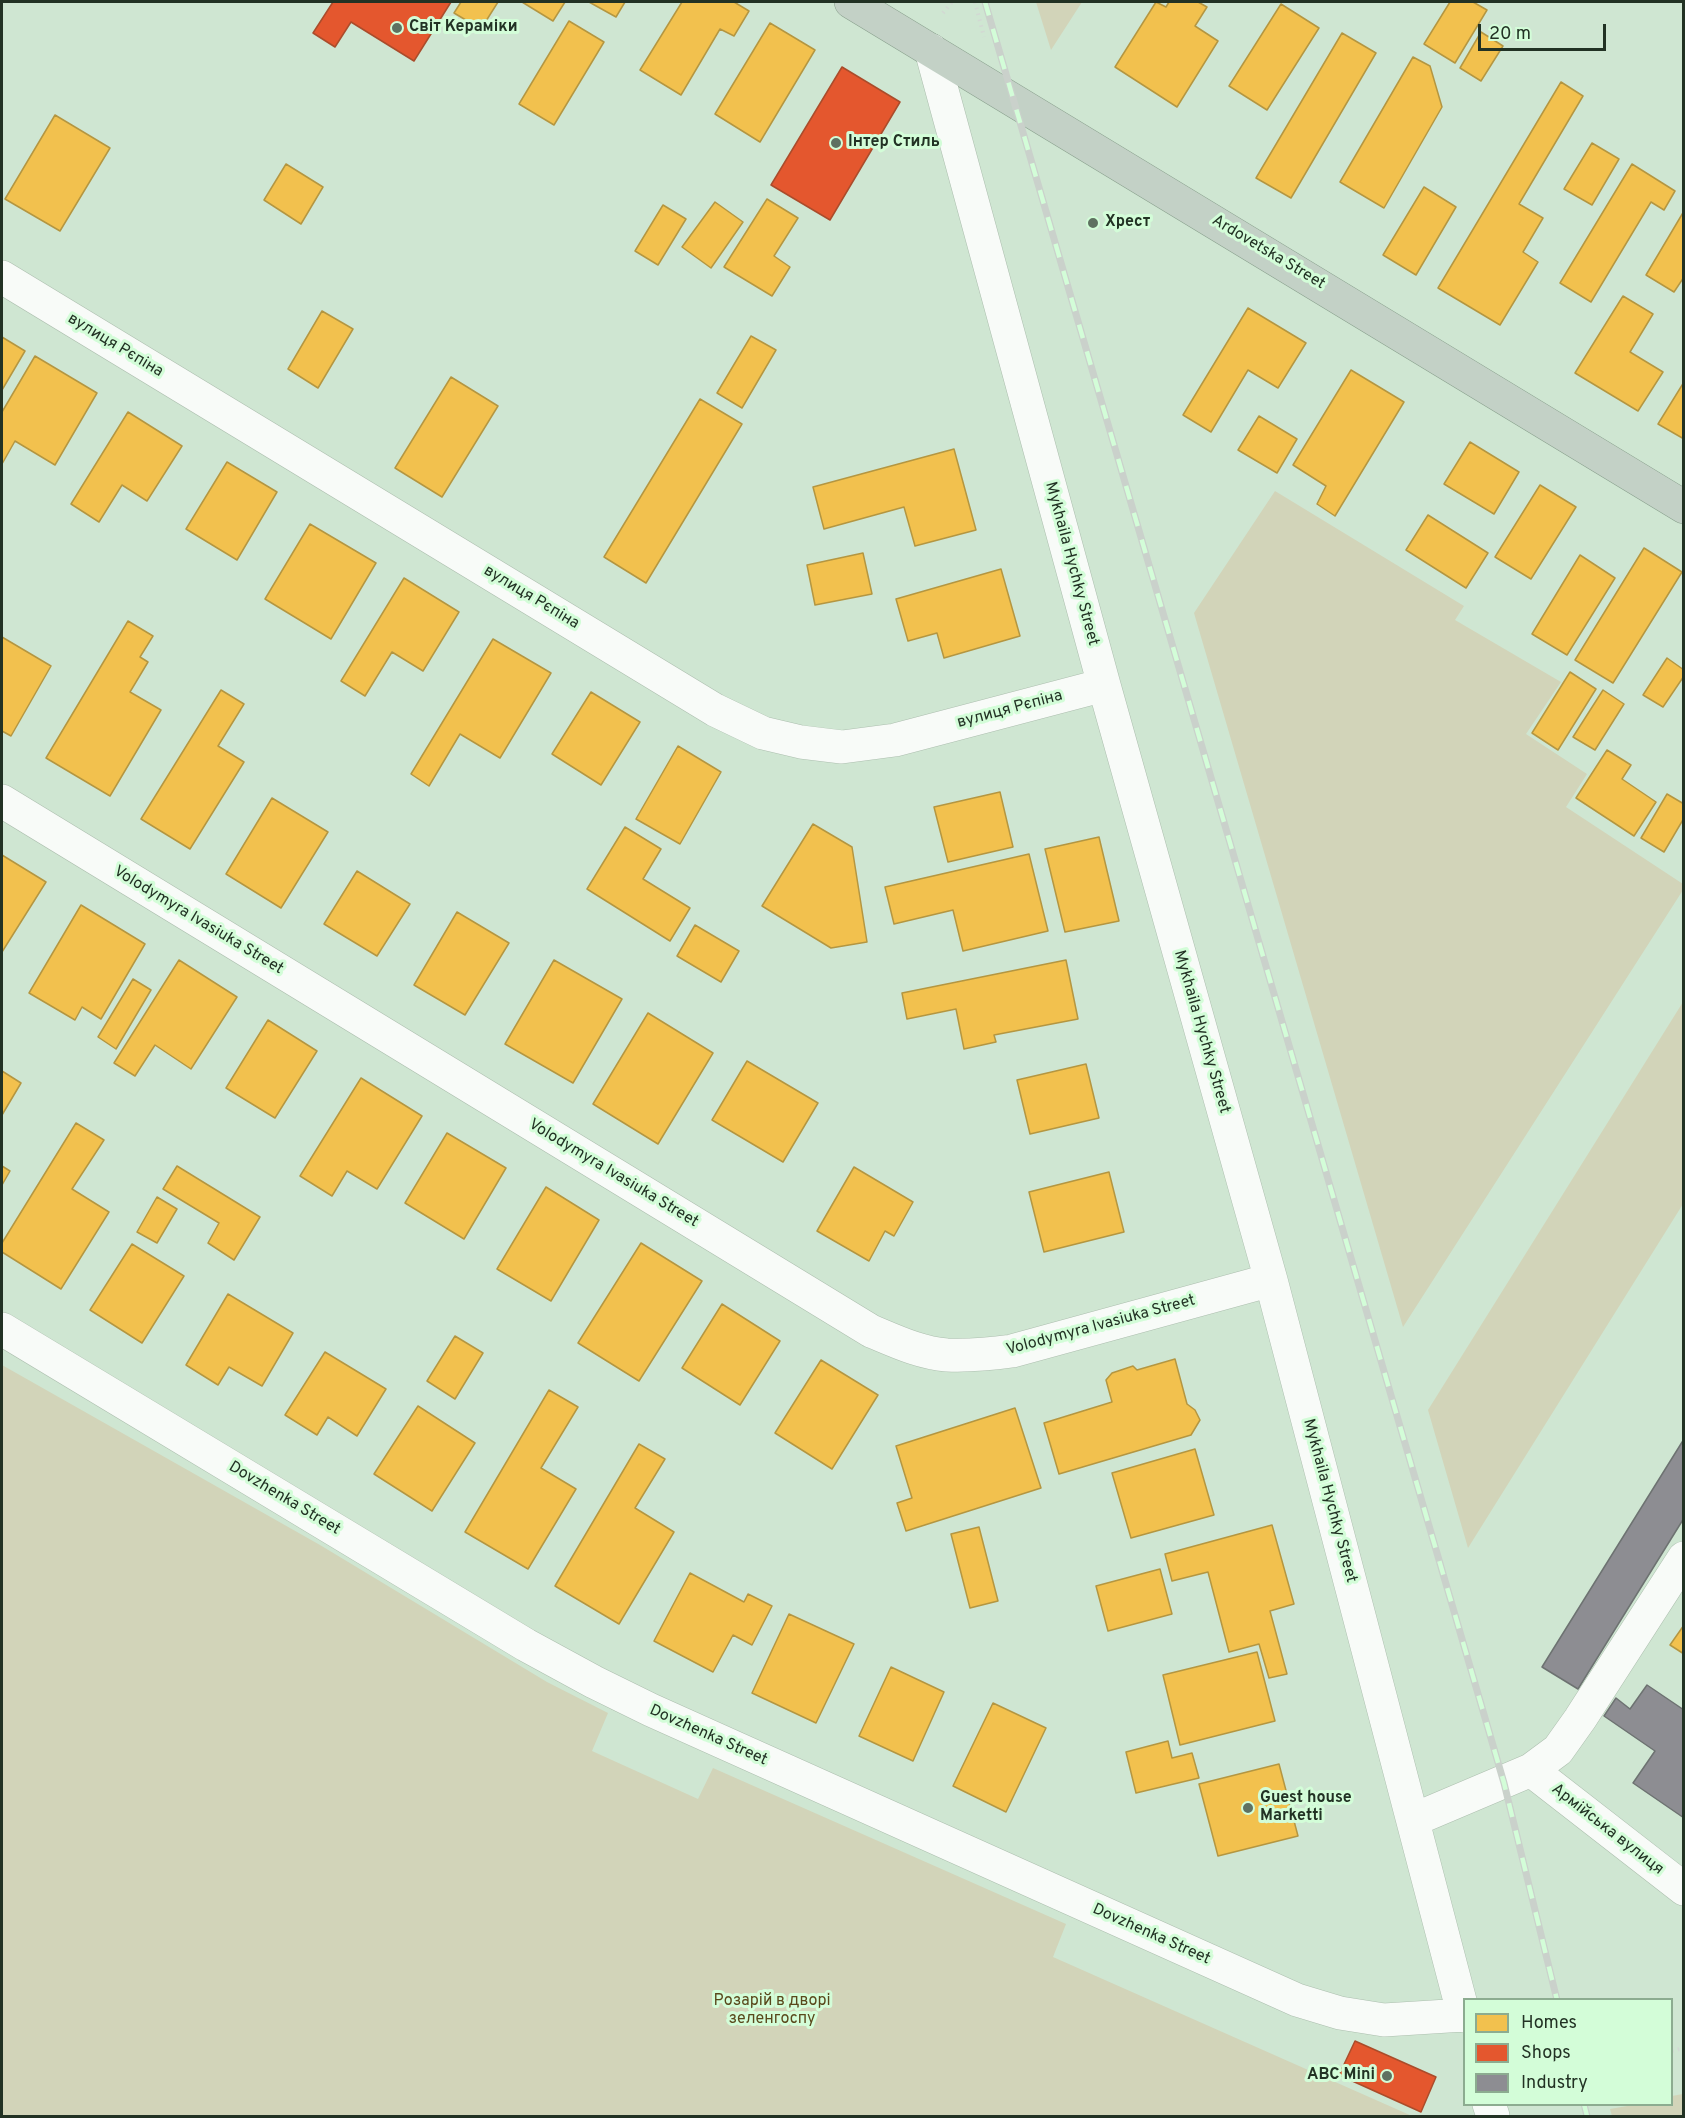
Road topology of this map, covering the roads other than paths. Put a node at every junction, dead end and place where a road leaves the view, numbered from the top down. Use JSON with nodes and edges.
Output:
{"nodes":[{"id":1,"x":851,"y":2,"type":"edge"},
{"id":2,"x":931,"y":50,"type":"junction"},
{"id":3,"x":2,"y":277,"type":"edge"},
{"id":4,"x":1683,"y":507,"type":"edge"},
{"id":5,"x":1104,"y":686,"type":"junction"},
{"id":6,"x":2,"y":801,"type":"edge"},
{"id":7,"x":1271,"y":1280,"type":"junction"},
{"id":8,"x":2,"y":1329,"type":"edge"},
{"id":9,"x":1683,"y":1558,"type":"edge"},
{"id":10,"x":1531,"y":1770,"type":"junction"},
{"id":11,"x":1413,"y":1820,"type":"junction"},
{"id":12,"x":1683,"y":1889,"type":"edge"},
{"id":13,"x":1463,"y":2011,"type":"edge"},
{"id":14,"x":1463,"y":2015,"type":"edge"}],
"edges":[{"from":1,"to":2,"type":"highway","name":"Ardovetska Street"},
{"from":2,"to":4,"type":"highway","name":"Ardovetska Street"},
{"from":2,"to":5,"type":"street","name":"Mykhaila Hychky Street"},
{"from":3,"to":5,"type":"street","name":"вулиця Рєпіна"},
{"from":5,"to":7,"type":"street","name":"Mykhaila Hychky Street"},
{"from":6,"to":7,"type":"street","name":"Volodymyra Ivasiuka Street"},
{"from":7,"to":11,"type":"street","name":"Mykhaila Hychky Street"},
{"from":8,"to":14,"type":"street","name":"Dovzhenka Street"},
{"from":9,"to":10,"type":"street"},
{"from":10,"to":11,"type":"street"},
{"from":10,"to":12,"type":"street","name":"Армійська вулиця"},
{"from":11,"to":13,"type":"street","name":"Mykhaila Hychky Street"}]}
